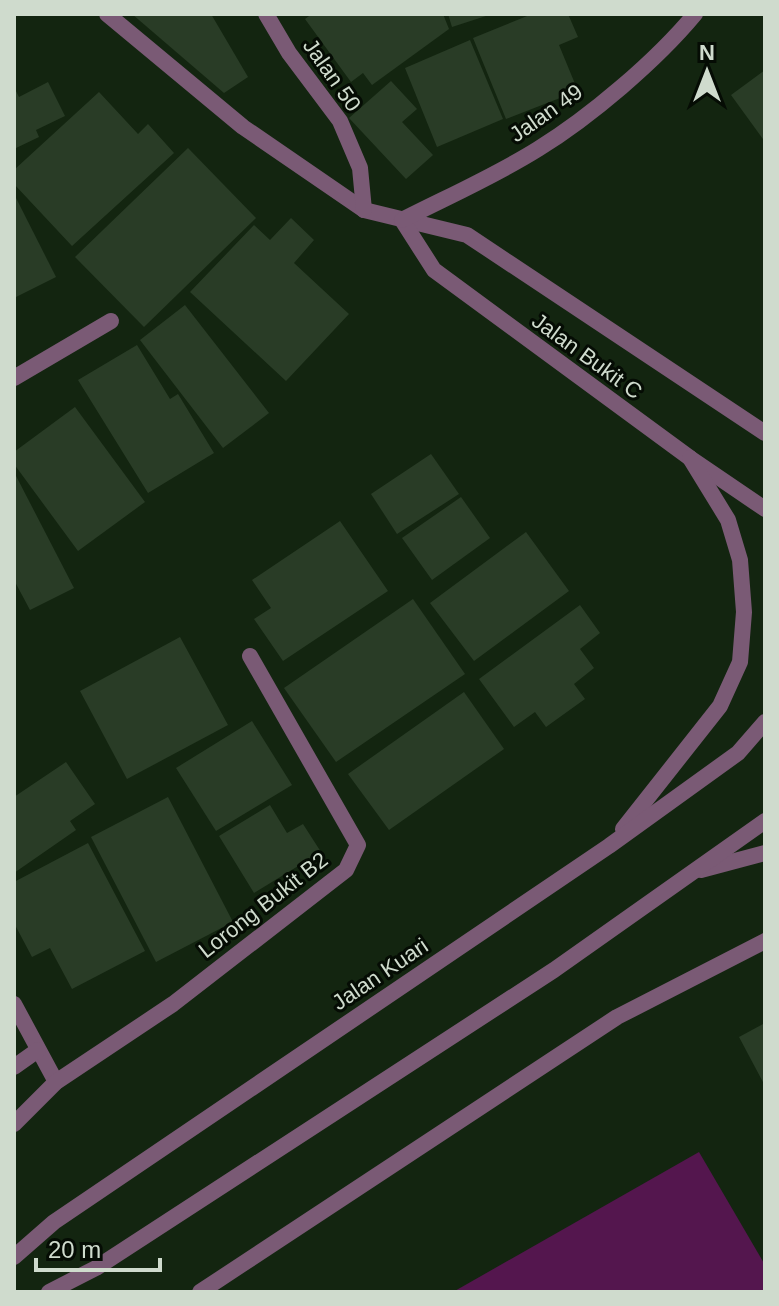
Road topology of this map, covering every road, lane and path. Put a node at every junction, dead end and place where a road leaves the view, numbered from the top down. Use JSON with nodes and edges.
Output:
{"nodes":[{"id":1,"x":107,"y":14,"type":"edge"},
{"id":2,"x":266,"y":14,"type":"edge"},
{"id":3,"x":695,"y":14,"type":"edge"},
{"id":4,"x":364,"y":210,"type":"junction"},
{"id":5,"x":402,"y":220,"type":"junction"},
{"id":6,"x":111,"y":321,"type":"dead end"},
{"id":7,"x":14,"y":378,"type":"edge"},
{"id":8,"x":765,"y":433,"type":"edge"},
{"id":9,"x":690,"y":458,"type":"junction"},
{"id":10,"x":765,"y":509,"type":"edge"},
{"id":11,"x":250,"y":656,"type":"dead end"},
{"id":12,"x":765,"y":722,"type":"edge"},
{"id":13,"x":765,"y":821,"type":"edge"},
{"id":14,"x":609,"y":846,"type":"junction"},
{"id":15,"x":765,"y":853,"type":"edge"},
{"id":16,"x":692,"y":872,"type":"junction"},
{"id":17,"x":765,"y":941,"type":"edge"},
{"id":18,"x":14,"y":1004,"type":"edge"},
{"id":19,"x":38,"y":1050,"type":"junction"},
{"id":20,"x":14,"y":1067,"type":"edge"},
{"id":21,"x":56,"y":1082,"type":"junction"},
{"id":22,"x":14,"y":1124,"type":"edge"},
{"id":23,"x":14,"y":1257,"type":"edge"},
{"id":24,"x":49,"y":1292,"type":"edge"},
{"id":25,"x":200,"y":1292,"type":"edge"}],
"edges":[{"from":1,"to":4,"type":"street","name":"Jalan Bukit C"},
{"from":2,"to":4,"type":"street","name":"Jalan 50"},
{"from":3,"to":5,"type":"street","name":"Jalan 49"},
{"from":4,"to":5,"type":"street","name":"Jalan Bukit C"},
{"from":5,"to":8,"type":"street","name":"Jalan Bukit C"},
{"from":5,"to":9,"type":"street","name":"Jalan Bukit C"},
{"from":6,"to":7,"type":"street"},
{"from":9,"to":10,"type":"street","name":"Jalan Bukit C"},
{"from":9,"to":14,"type":"street"},
{"from":11,"to":21,"type":"street","name":"Lorong Bukit B2"},
{"from":12,"to":14,"type":"street","name":"Jalan Kuari"},
{"from":13,"to":16,"type":"street"},
{"from":14,"to":23,"type":"street","name":"Jalan Kuari"},
{"from":15,"to":16,"type":"street"},
{"from":16,"to":24,"type":"street"},
{"from":17,"to":25,"type":"street"},
{"from":18,"to":19,"type":"street"},
{"from":19,"to":20,"type":"street"},
{"from":19,"to":21,"type":"street"},
{"from":21,"to":22,"type":"street","name":"Lorong Bukit B2"}]}
